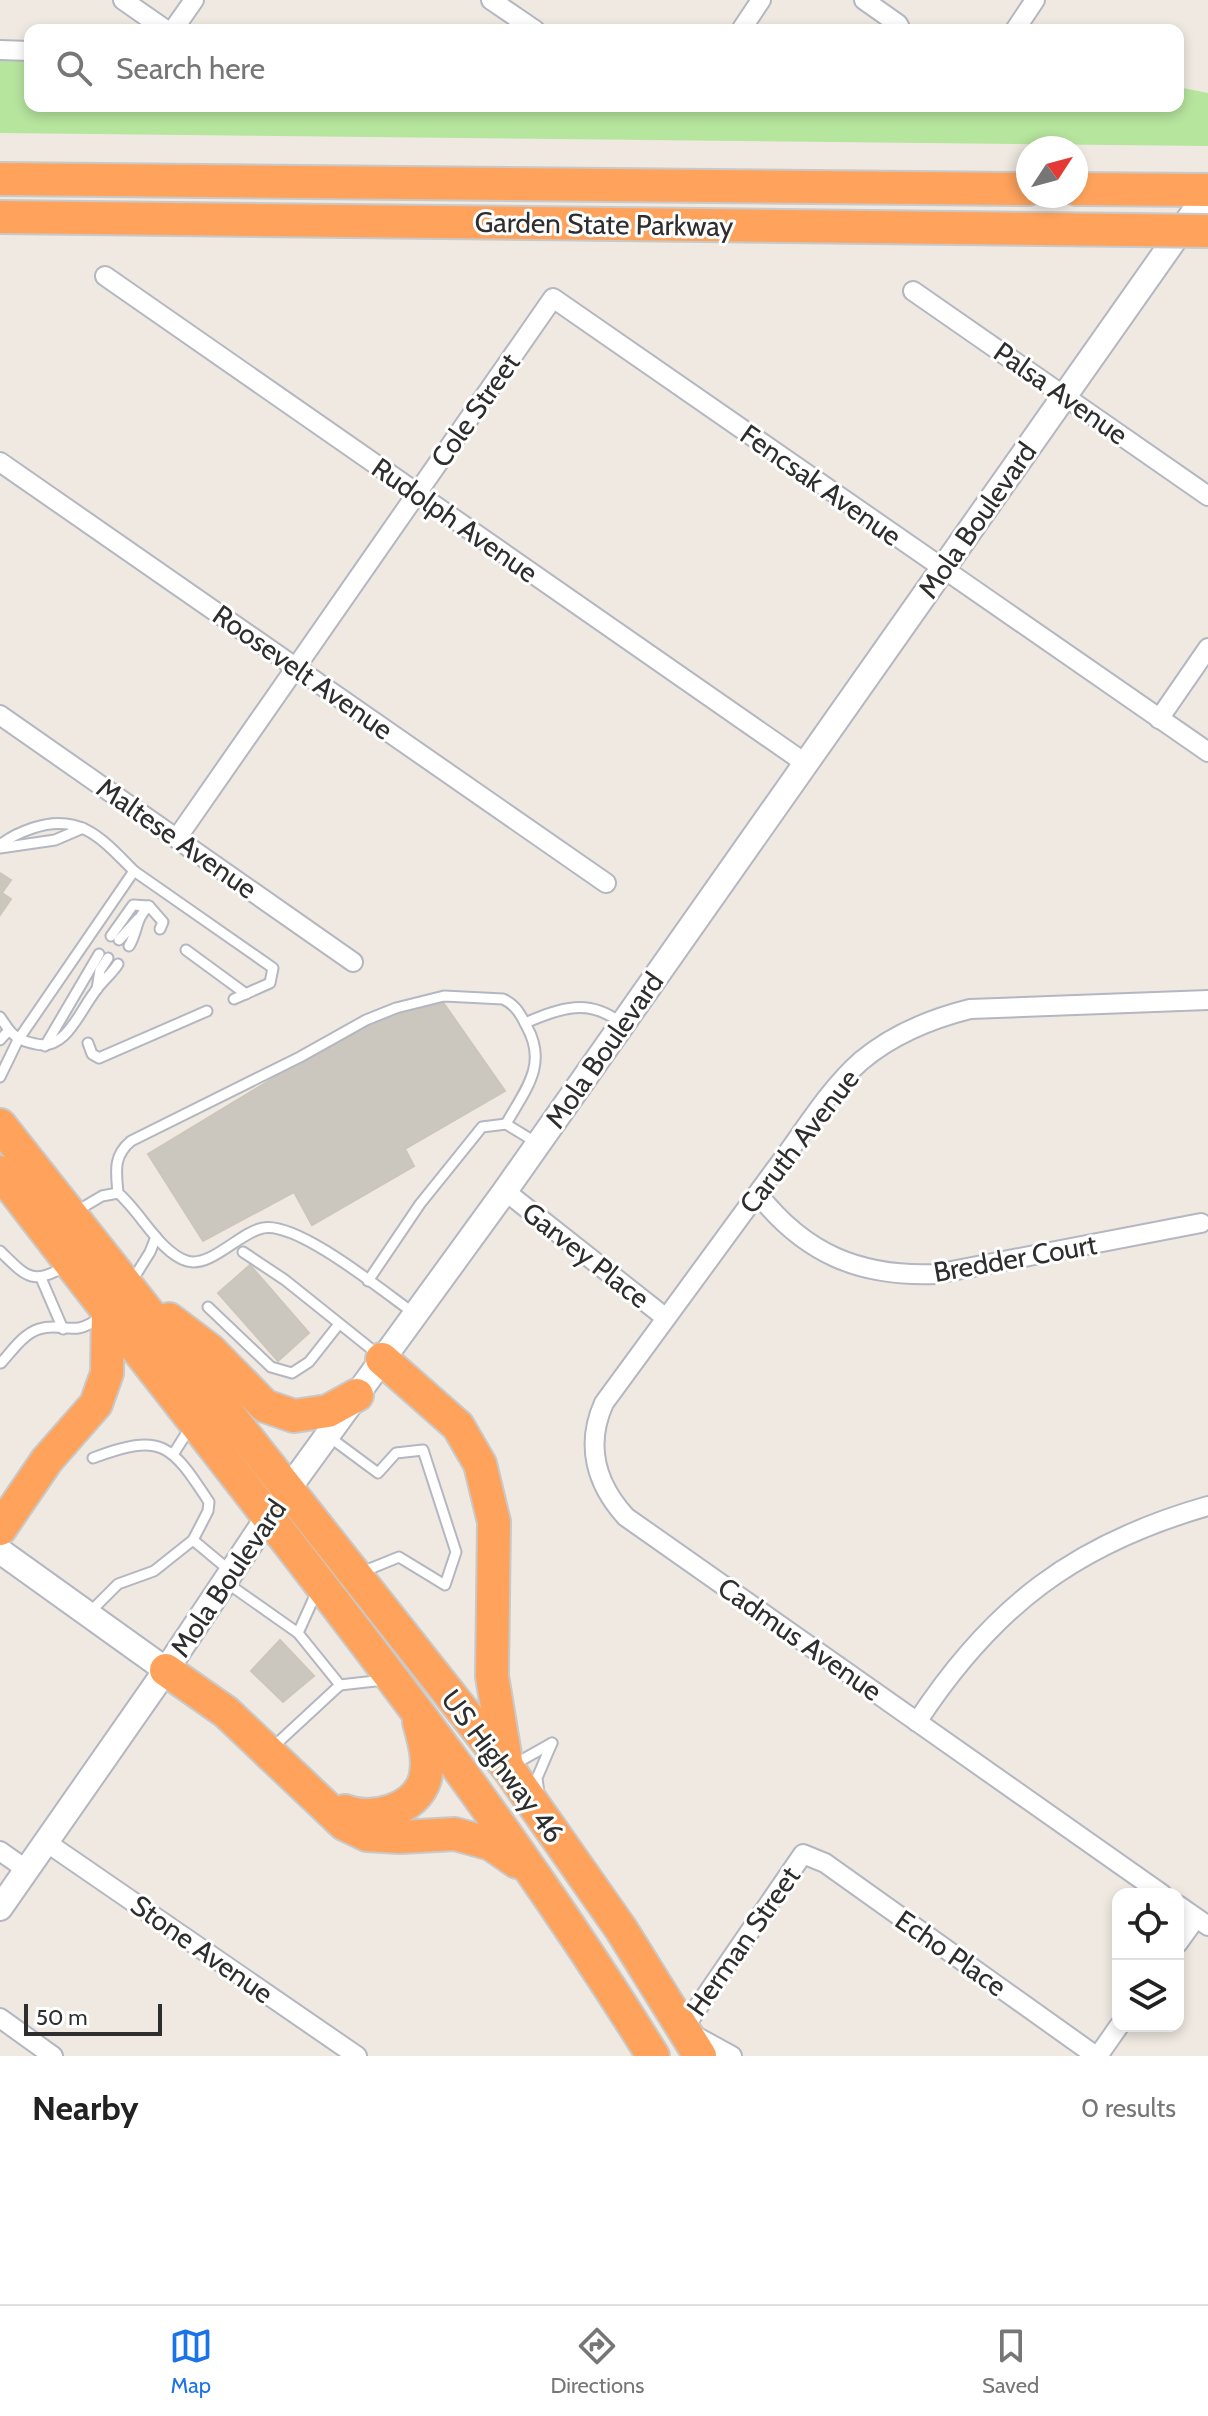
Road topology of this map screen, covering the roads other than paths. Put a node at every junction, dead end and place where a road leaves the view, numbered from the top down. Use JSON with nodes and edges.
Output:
{"nodes":[{"id":1,"x":123,"y":0,"type":"edge"},
{"id":2,"x":194,"y":0,"type":"edge"},
{"id":3,"x":491,"y":0,"type":"edge"},
{"id":4,"x":761,"y":0,"type":"edge"},
{"id":5,"x":864,"y":0,"type":"edge"},
{"id":6,"x":1035,"y":0,"type":"edge"},
{"id":7,"x":157,"y":24,"type":"edge"},
{"id":8,"x":177,"y":24,"type":"edge"},
{"id":9,"x":526,"y":24,"type":"edge"},
{"id":10,"x":745,"y":24,"type":"edge"},
{"id":11,"x":898,"y":24,"type":"edge"},
{"id":12,"x":1019,"y":24,"type":"edge"},
{"id":13,"x":0,"y":50,"type":"edge"},
{"id":14,"x":24,"y":51,"type":"edge"},
{"id":15,"x":0,"y":162,"type":"edge"},
{"id":16,"x":0,"y":179,"type":"edge"},
{"id":17,"x":220,"y":182,"type":"junction"},
{"id":18,"x":1016,"y":189,"type":"edge"},
{"id":19,"x":1088,"y":189,"type":"edge"},
{"id":20,"x":1208,"y":191,"type":"edge"},
{"id":21,"x":0,"y":217,"type":"edge"},
{"id":22,"x":1208,"y":231,"type":"edge"},
{"id":23,"x":105,"y":276,"type":"dead end"},
{"id":24,"x":913,"y":291,"type":"dead end"},
{"id":25,"x":553,"y":298,"type":"joint"},
{"id":26,"x":1065,"y":395,"type":"junction"},
{"id":27,"x":0,"y":462,"type":"edge"},
{"id":28,"x":417,"y":493,"type":"junction"},
{"id":29,"x":1208,"y":496,"type":"edge"},
{"id":30,"x":942,"y":569,"type":"junction"},
{"id":31,"x":1208,"y":648,"type":"edge"},
{"id":32,"x":297,"y":667,"type":"junction"},
{"id":33,"x":0,"y":715,"type":"edge"},
{"id":34,"x":1159,"y":719,"type":"junction"},
{"id":35,"x":1208,"y":752,"type":"edge"},
{"id":36,"x":805,"y":763,"type":"junction"},
{"id":37,"x":83,"y":828,"type":"junction"},
{"id":38,"x":177,"y":838,"type":"junction"},
{"id":39,"x":0,"y":846,"type":"edge"},
{"id":40,"x":134,"y":871,"type":"junction"},
{"id":41,"x":606,"y":883,"type":"dead end"},
{"id":42,"x":149,"y":906,"type":"junction"},
{"id":43,"x":138,"y":918,"type":"junction"},
{"id":44,"x":160,"y":929,"type":"dead end"},
{"id":45,"x":129,"y":946,"type":"dead end"},
{"id":46,"x":186,"y":950,"type":"dead end"},
{"id":47,"x":353,"y":962,"type":"dead end"},
{"id":48,"x":118,"y":964,"type":"dead end"},
{"id":49,"x":97,"y":989,"type":"junction"},
{"id":50,"x":246,"y":994,"type":"junction"},
{"id":51,"x":234,"y":999,"type":"dead end"},
{"id":52,"x":1208,"y":1000,"type":"edge"},
{"id":53,"x":207,"y":1011,"type":"dead end"},
{"id":54,"x":0,"y":1017,"type":"edge"},
{"id":55,"x":525,"y":1023,"type":"junction"},
{"id":56,"x":622,"y":1024,"type":"junction"},
{"id":57,"x":9,"y":1030,"type":"junction"},
{"id":58,"x":0,"y":1040,"type":"edge"},
{"id":59,"x":18,"y":1040,"type":"junction"},
{"id":60,"x":88,"y":1043,"type":"dead end"},
{"id":61,"x":45,"y":1046,"type":"junction"},
{"id":62,"x":0,"y":1077,"type":"edge"},
{"id":63,"x":506,"y":1124,"type":"junction"},
{"id":64,"x":0,"y":1125,"type":"edge"},
{"id":65,"x":538,"y":1144,"type":"junction"},
{"id":66,"x":6,"y":1184,"type":"edge"},
{"id":67,"x":505,"y":1191,"type":"junction"},
{"id":68,"x":118,"y":1193,"type":"junction"},
{"id":69,"x":758,"y":1194,"type":"junction"},
{"id":70,"x":70,"y":1215,"type":"junction"},
{"id":71,"x":1201,"y":1223,"type":"dead end"},
{"id":72,"x":156,"y":1237,"type":"junction"},
{"id":73,"x":0,"y":1251,"type":"edge"},
{"id":74,"x":243,"y":1252,"type":"dead end"},
{"id":75,"x":71,"y":1262,"type":"junction"},
{"id":76,"x":41,"y":1278,"type":"junction"},
{"id":77,"x":368,"y":1281,"type":"junction"},
{"id":78,"x":118,"y":1299,"type":"junction"},
{"id":79,"x":208,"y":1307,"type":"dead end"},
{"id":80,"x":415,"y":1314,"type":"junction"},
{"id":81,"x":666,"y":1318,"type":"junction"},
{"id":82,"x":339,"y":1324,"type":"junction"},
{"id":83,"x":63,"y":1329,"type":"junction"},
{"id":84,"x":382,"y":1359,"type":"junction"},
{"id":85,"x":1,"y":1363,"type":"edge"},
{"id":86,"x":357,"y":1395,"type":"junction"},
{"id":87,"x":194,"y":1422,"type":"junction"},
{"id":88,"x":327,"y":1436,"type":"junction"},
{"id":89,"x":174,"y":1453,"type":"junction"},
{"id":90,"x":93,"y":1458,"type":"dead end"},
{"id":91,"x":288,"y":1490,"type":"junction"},
{"id":92,"x":1208,"y":1506,"type":"edge"},
{"id":93,"x":268,"y":1517,"type":"junction"},
{"id":94,"x":0,"y":1529,"type":"edge"},
{"id":95,"x":193,"y":1540,"type":"junction"},
{"id":96,"x":0,"y":1551,"type":"edge"},
{"id":97,"x":355,"y":1574,"type":"junction"},
{"id":98,"x":228,"y":1577,"type":"junction"},
{"id":99,"x":320,"y":1585,"type":"junction"},
{"id":100,"x":88,"y":1614,"type":"junction"},
{"id":101,"x":298,"y":1633,"type":"junction"},
{"id":102,"x":166,"y":1670,"type":"junction"},
{"id":103,"x":393,"y":1679,"type":"junction"},
{"id":104,"x":340,"y":1685,"type":"junction"},
{"id":105,"x":413,"y":1704,"type":"junction"},
{"id":106,"x":917,"y":1722,"type":"junction"},
{"id":107,"x":268,"y":1752,"type":"junction"},
{"id":108,"x":508,"y":1768,"type":"junction"},
{"id":109,"x":315,"y":1797,"type":"junction"},
{"id":110,"x":541,"y":1816,"type":"junction"},
{"id":111,"x":46,"y":1842,"type":"junction"},
{"id":112,"x":0,"y":1851,"type":"edge"},
{"id":113,"x":803,"y":1854,"type":"joint"},
{"id":114,"x":27,"y":1870,"type":"junction"},
{"id":115,"x":530,"y":1870,"type":"junction"},
{"id":116,"x":1153,"y":1888,"type":"edge"},
{"id":117,"x":0,"y":1908,"type":"edge"},
{"id":118,"x":1184,"y":1909,"type":"edge"},
{"id":119,"x":1202,"y":1922,"type":"edge"},
{"id":120,"x":1184,"y":1938,"type":"edge"},
{"id":121,"x":0,"y":2018,"type":"edge"},
{"id":122,"x":683,"y":2029,"type":"junction"},
{"id":123,"x":1115,"y":2032,"type":"edge"},
{"id":124,"x":53,"y":2056,"type":"edge"},
{"id":125,"x":357,"y":2056,"type":"edge"},
{"id":126,"x":653,"y":2056,"type":"edge"},
{"id":127,"x":700,"y":2056,"type":"edge"},
{"id":128,"x":732,"y":2056,"type":"edge"},
{"id":129,"x":1097,"y":2056,"type":"edge"}],
"edges":[{"from":1,"to":7,"type":"street"},
{"from":2,"to":8,"type":"street"},
{"from":3,"to":9,"type":"street"},
{"from":4,"to":10,"type":"street"},
{"from":5,"to":11,"type":"street"},
{"from":6,"to":12,"type":"street"},
{"from":13,"to":14,"type":"street"},
{"from":15,"to":17,"type":"highway"},
{"from":16,"to":17,"type":"highway","name":"Garden State Parkway"},
{"from":17,"to":18,"type":"highway","name":"Garden State Parkway"},
{"from":19,"to":20,"type":"highway"},
{"from":20,"to":26,"type":"street","name":"Mola Boulevard"},
{"from":21,"to":22,"type":"highway","name":"Garden State Parkway","bridge":true},
{"from":23,"to":28,"type":"street","name":"Rudolph Avenue"},
{"from":24,"to":26,"type":"street","name":"Palsa Avenue"},
{"from":25,"to":28,"type":"street","name":"Cole Street"},
{"from":25,"to":30,"type":"street","name":"Fencsak Avenue"},
{"from":26,"to":29,"type":"street","name":"Palsa Avenue"},
{"from":26,"to":30,"type":"street","name":"Mola Boulevard"},
{"from":27,"to":32,"type":"street","name":"Roosevelt Avenue"},
{"from":28,"to":32,"type":"street","name":"Cole Street"},
{"from":28,"to":36,"type":"street","name":"Rudolph Avenue"},
{"from":30,"to":34,"type":"street","name":"Fencsak Avenue"},
{"from":30,"to":36,"type":"street","name":"Mola Boulevard"},
{"from":31,"to":34,"type":"street"},
{"from":32,"to":38,"type":"street","name":"Cole Street"},
{"from":32,"to":41,"type":"street","name":"Roosevelt Avenue"},
{"from":33,"to":38,"type":"street","name":"Maltese Avenue"},
{"from":34,"to":35,"type":"street","name":"Fencsak Avenue"},
{"from":36,"to":56,"type":"street","name":"Mola Boulevard"},
{"from":37,"to":39,"type":"lane"},
{"from":37,"to":39,"type":"lane"},
{"from":37,"to":40,"type":"lane"},
{"from":38,"to":47,"type":"street","name":"Maltese Avenue"},
{"from":40,"to":50,"type":"lane"},
{"from":40,"to":59,"type":"lane"},
{"from":42,"to":43,"type":"lane"},
{"from":42,"to":43,"type":"lane"},
{"from":42,"to":44,"type":"lane"},
{"from":43,"to":45,"type":"lane"},
{"from":46,"to":50,"type":"lane"},
{"from":48,"to":49,"type":"lane"},
{"from":49,"to":61,"type":"lane"},
{"from":49,"to":61,"type":"lane"},
{"from":50,"to":51,"type":"lane"},
{"from":52,"to":69,"type":"street","name":"Caruth Avenue"},
{"from":53,"to":60,"type":"lane"},
{"from":54,"to":57,"type":"lane"},
{"from":55,"to":56,"type":"lane"},
{"from":55,"to":63,"type":"lane"},
{"from":55,"to":68,"type":"lane"},
{"from":56,"to":65,"type":"street","name":"Mola Boulevard"},
{"from":57,"to":58,"type":"lane"},
{"from":57,"to":59,"type":"lane"},
{"from":59,"to":61,"type":"lane"},
{"from":59,"to":62,"type":"lane"},
{"from":63,"to":65,"type":"lane"},
{"from":63,"to":77,"type":"lane"},
{"from":64,"to":70,"type":"highway"},
{"from":65,"to":67,"type":"street","name":"Mola Boulevard"},
{"from":66,"to":75,"type":"highway"},
{"from":67,"to":80,"type":"street","name":"Mola Boulevard"},
{"from":67,"to":81,"type":"street","name":"Garvey Place"},
{"from":68,"to":70,"type":"lane"},
{"from":68,"to":72,"type":"lane"},
{"from":69,"to":71,"type":"street","name":"Bredder Court"},
{"from":69,"to":81,"type":"street","name":"Caruth Avenue"},
{"from":70,"to":78,"type":"highway"},
{"from":72,"to":77,"type":"lane"},
{"from":72,"to":78,"type":"lane"},
{"from":73,"to":76,"type":"lane"},
{"from":74,"to":82,"type":"lane"},
{"from":75,"to":76,"type":"lane"},
{"from":75,"to":78,"type":"highway"},
{"from":76,"to":83,"type":"lane"},
{"from":77,"to":80,"type":"lane"},
{"from":78,"to":83,"type":"lane"},
{"from":78,"to":86,"type":"highway"},
{"from":78,"to":87,"type":"highway","name":"US Highway 46"},
{"from":78,"to":91,"type":"highway","name":"US Highway 46"},
{"from":78,"to":94,"type":"highway"},
{"from":79,"to":82,"type":"lane"},
{"from":80,"to":84,"type":"street","name":"Mola Boulevard"},
{"from":81,"to":106,"type":"street","name":"Cadmus Avenue"},
{"from":82,"to":84,"type":"lane"},
{"from":83,"to":85,"type":"lane"},
{"from":84,"to":86,"type":"street","name":"Mola Boulevard"},
{"from":84,"to":108,"type":"highway"},
{"from":86,"to":88,"type":"street","name":"Mola Boulevard"},
{"from":87,"to":89,"type":"lane"},
{"from":87,"to":93,"type":"highway","name":"US Highway 46"},
{"from":88,"to":91,"type":"street","name":"Mola Boulevard"},
{"from":88,"to":97,"type":"lane"},
{"from":89,"to":90,"type":"lane"},
{"from":89,"to":95,"type":"lane"},
{"from":91,"to":93,"type":"street","name":"Mola Boulevard"},
{"from":91,"to":97,"type":"highway","name":"US Highway 46"},
{"from":92,"to":106,"type":"street"},
{"from":93,"to":98,"type":"street","name":"Mola Boulevard"},
{"from":93,"to":99,"type":"highway","name":"US Highway 46"},
{"from":95,"to":98,"type":"lane"},
{"from":95,"to":100,"type":"lane"},
{"from":96,"to":100,"type":"street"},
{"from":97,"to":108,"type":"highway","name":"US Highway 46"},
{"from":98,"to":101,"type":"lane"},
{"from":98,"to":102,"type":"street","name":"Mola Boulevard"},
{"from":99,"to":101,"type":"lane"},
{"from":99,"to":103,"type":"highway","name":"US Highway 46"},
{"from":100,"to":102,"type":"street"},
{"from":101,"to":104,"type":"lane"},
{"from":102,"to":107,"type":"highway"},
{"from":102,"to":111,"type":"street","name":"Mola Boulevard"},
{"from":103,"to":104,"type":"lane"},
{"from":103,"to":105,"type":"highway","name":"US Highway 46"},
{"from":104,"to":107,"type":"lane"},
{"from":105,"to":109,"type":"highway"},
{"from":105,"to":115,"type":"highway","name":"US Highway 46"},
{"from":106,"to":116,"type":"street","name":"Cadmus Avenue"},
{"from":107,"to":109,"type":"highway"},
{"from":108,"to":110,"type":"highway","name":"US Highway 46"},
{"from":108,"to":110,"type":"lane"},
{"from":109,"to":115,"type":"highway"},
{"from":110,"to":122,"type":"highway","name":"US Highway 46"},
{"from":111,"to":114,"type":"street","name":"Mola Boulevard"},
{"from":111,"to":125,"type":"street","name":"Stone Avenue"},
{"from":112,"to":114,"type":"street"},
{"from":113,"to":122,"type":"street","name":"Herman Street"},
{"from":113,"to":129,"type":"street","name":"Echo Place"},
{"from":114,"to":117,"type":"street","name":"Mola Boulevard"},
{"from":115,"to":126,"type":"highway","name":"US Highway 46"},
{"from":118,"to":119,"type":"street"},
{"from":119,"to":120,"type":"street"},
{"from":121,"to":124,"type":"street"},
{"from":122,"to":127,"type":"highway","name":"US Highway 46"},
{"from":122,"to":128,"type":"street"},
{"from":123,"to":129,"type":"street"}]}
